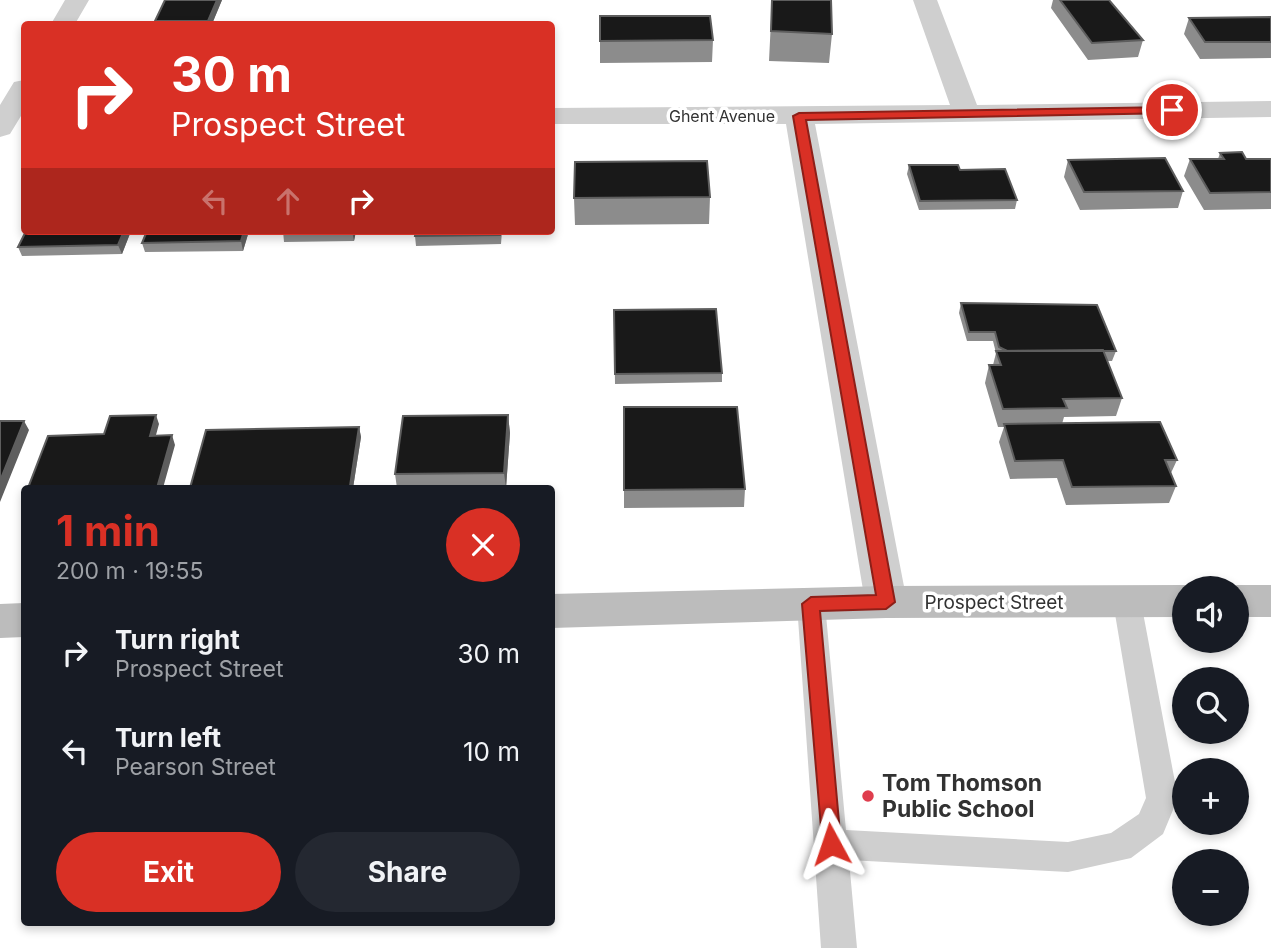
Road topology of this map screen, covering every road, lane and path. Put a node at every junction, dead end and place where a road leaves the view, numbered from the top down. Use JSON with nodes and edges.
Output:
{"nodes":[{"id":1,"x":78,"y":0,"type":"edge"},
{"id":2,"x":925,"y":0,"type":"edge"},
{"id":3,"x":65,"y":21,"type":"edge"},
{"id":4,"x":21,"y":93,"type":"edge"},
{"id":5,"x":1271,"y":109,"type":"edge"},
{"id":6,"x":966,"y":112,"type":"junction"},
{"id":7,"x":555,"y":116,"type":"edge"},
{"id":8,"x":799,"y":116,"type":"junction"},
{"id":9,"x":0,"y":128,"type":"edge"},
{"id":10,"x":21,"y":136,"type":"edge"},
{"id":11,"x":0,"y":139,"type":"edge"},
{"id":12,"x":1172,"y":601,"type":"edge"},
{"id":13,"x":1249,"y":601,"type":"edge"},
{"id":14,"x":1271,"y":601,"type":"edge"},
{"id":15,"x":886,"y":602,"type":"junction"},
{"id":16,"x":1127,"y":602,"type":"junction"},
{"id":17,"x":811,"y":604,"type":"junction"},
{"id":18,"x":555,"y":611,"type":"edge"},
{"id":19,"x":21,"y":620,"type":"edge"},
{"id":20,"x":0,"y":621,"type":"edge"},
{"id":21,"x":831,"y":844,"type":"junction"},
{"id":22,"x":839,"y":948,"type":"edge"}],
"edges":[{"from":1,"to":3,"type":"street"},
{"from":2,"to":6,"type":"street"},
{"from":4,"to":9,"type":"street"},
{"from":5,"to":6,"type":"street","name":"Ghent Avenue"},
{"from":6,"to":8,"type":"street","name":"Ghent Avenue"},
{"from":7,"to":8,"type":"street","name":"Ghent Avenue"},
{"from":8,"to":15,"type":"street"},
{"from":10,"to":11,"type":"street"},
{"from":12,"to":16,"type":"street","name":"Prospect Street"},
{"from":13,"to":14,"type":"street"},
{"from":15,"to":16,"type":"street","name":"Prospect Street"},
{"from":15,"to":17,"type":"street","name":"Prospect Street"},
{"from":16,"to":21,"type":"lane"},
{"from":17,"to":18,"type":"street","name":"Prospect Street"},
{"from":17,"to":21,"type":"lane"},
{"from":19,"to":20,"type":"street"},
{"from":21,"to":22,"type":"lane"}]}
